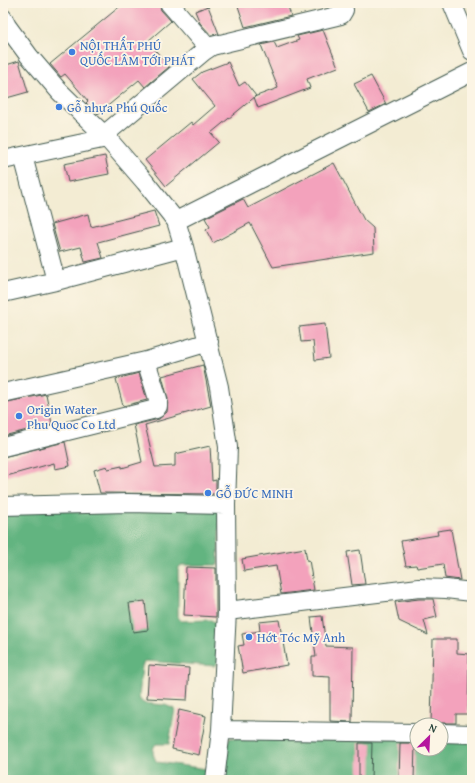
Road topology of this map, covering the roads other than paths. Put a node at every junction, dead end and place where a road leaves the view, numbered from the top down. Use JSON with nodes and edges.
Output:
{"nodes":[{"id":1,"x":169,"y":3,"type":"edge"},
{"id":2,"x":341,"y":3,"type":"edge"},
{"id":3,"x":452,"y":3,"type":"edge"},
{"id":4,"x":3,"y":18,"type":"edge"},
{"id":5,"x":208,"y":48,"type":"junction"},
{"id":6,"x":472,"y":51,"type":"edge"},
{"id":7,"x":472,"y":72,"type":"edge"},
{"id":8,"x":105,"y":137,"type":"junction"},
{"id":9,"x":23,"y":156,"type":"junction"},
{"id":10,"x":3,"y":160,"type":"edge"},
{"id":11,"x":176,"y":222,"type":"junction"},
{"id":12,"x":184,"y":247,"type":"junction"},
{"id":13,"x":56,"y":281,"type":"junction"},
{"id":14,"x":3,"y":293,"type":"edge"},
{"id":15,"x":209,"y":342,"type":"junction"},
{"id":16,"x":146,"y":361,"type":"junction"},
{"id":17,"x":3,"y":393,"type":"edge"},
{"id":18,"x":3,"y":447,"type":"edge"},
{"id":19,"x":3,"y":506,"type":"edge"},
{"id":20,"x":226,"y":506,"type":"junction"},
{"id":21,"x":472,"y":592,"type":"edge"},
{"id":22,"x":227,"y":611,"type":"junction"},
{"id":23,"x":221,"y":730,"type":"junction"},
{"id":24,"x":409,"y":733,"type":"edge"},
{"id":25,"x":449,"y":733,"type":"edge"},
{"id":26,"x":472,"y":734,"type":"edge"},
{"id":27,"x":215,"y":780,"type":"edge"}],
"edges":[{"from":1,"to":5,"type":"street"},
{"from":2,"to":5,"type":"street"},
{"from":3,"to":6,"type":"street"},
{"from":4,"to":8,"type":"street"},
{"from":5,"to":8,"type":"street"},
{"from":7,"to":11,"type":"street"},
{"from":8,"to":9,"type":"street"},
{"from":8,"to":11,"type":"street"},
{"from":9,"to":10,"type":"street"},
{"from":9,"to":13,"type":"street"},
{"from":11,"to":12,"type":"street"},
{"from":12,"to":13,"type":"street"},
{"from":12,"to":15,"type":"street"},
{"from":13,"to":14,"type":"street"},
{"from":15,"to":16,"type":"street"},
{"from":15,"to":20,"type":"street"},
{"from":16,"to":17,"type":"street"},
{"from":16,"to":18,"type":"street"},
{"from":19,"to":20,"type":"street"},
{"from":20,"to":22,"type":"street"},
{"from":21,"to":22,"type":"street"},
{"from":22,"to":23,"type":"street"},
{"from":23,"to":24,"type":"street"},
{"from":23,"to":27,"type":"street"},
{"from":25,"to":26,"type":"street"}]}
